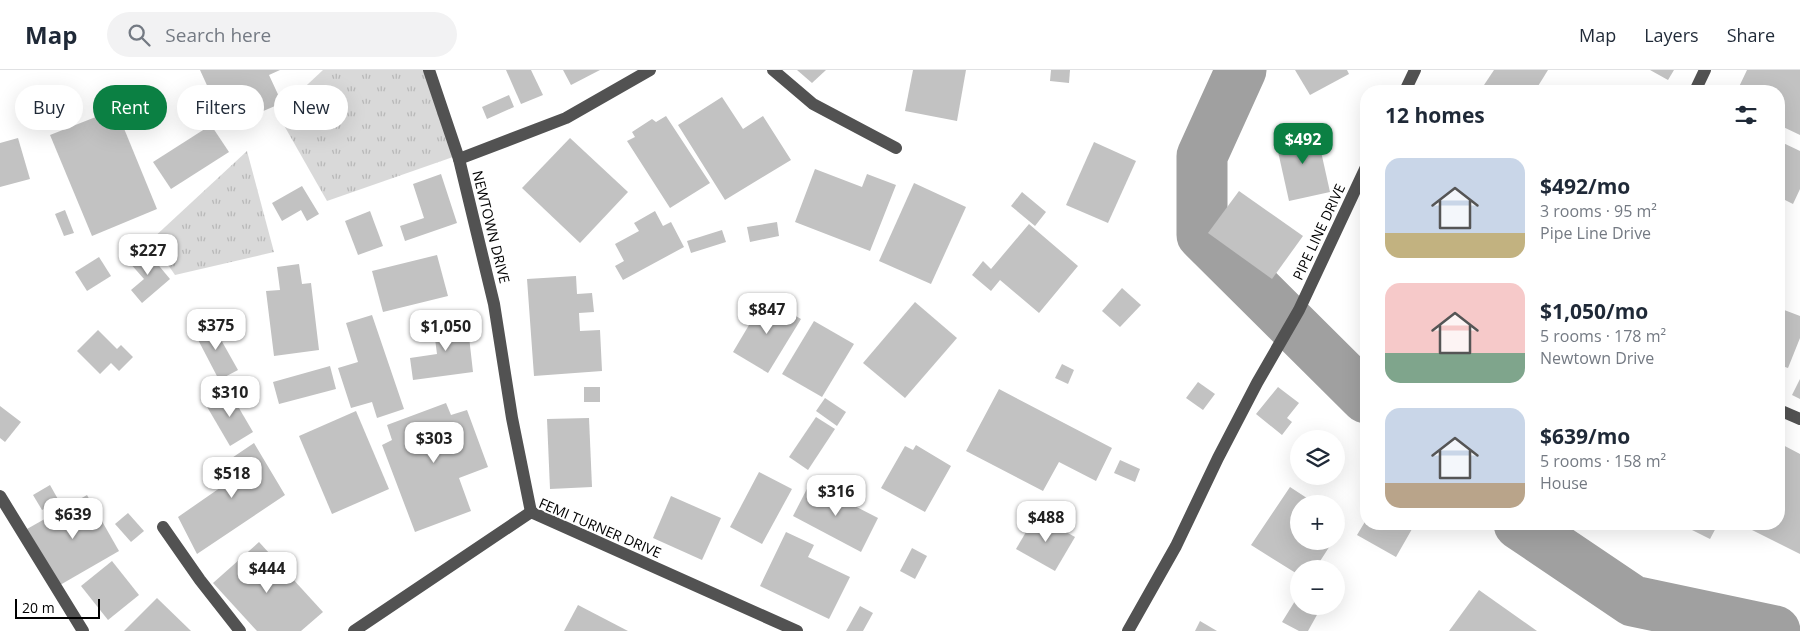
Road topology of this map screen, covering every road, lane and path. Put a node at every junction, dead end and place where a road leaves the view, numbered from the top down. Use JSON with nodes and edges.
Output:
{"nodes":[{"id":1,"x":429,"y":70,"type":"edge"},
{"id":2,"x":650,"y":70,"type":"edge"},
{"id":3,"x":774,"y":70,"type":"edge"},
{"id":4,"x":1415,"y":70,"type":"edge"},
{"id":5,"x":1705,"y":70,"type":"edge"},
{"id":6,"x":1408,"y":85,"type":"edge"},
{"id":7,"x":1698,"y":85,"type":"edge"},
{"id":8,"x":896,"y":148,"type":"dead end"},
{"id":9,"x":459,"y":159,"type":"junction"},
{"id":10,"x":1360,"y":181,"type":"edge"},
{"id":11,"x":1785,"y":413,"type":"edge"},
{"id":12,"x":1800,"y":419,"type":"edge"},
{"id":13,"x":0,"y":496,"type":"edge"},
{"id":14,"x":531,"y":512,"type":"junction"},
{"id":15,"x":163,"y":527,"type":"dead end"},
{"id":16,"x":83,"y":631,"type":"edge"},
{"id":17,"x":240,"y":631,"type":"edge"},
{"id":18,"x":354,"y":631,"type":"edge"},
{"id":19,"x":796,"y":631,"type":"edge"},
{"id":20,"x":1128,"y":631,"type":"edge"}],
"edges":[{"from":1,"to":9,"type":"street","name":"NEWTOWN DRIVE"},
{"from":2,"to":9,"type":"street"},
{"from":3,"to":8,"type":"street"},
{"from":4,"to":6,"type":"street"},
{"from":5,"to":7,"type":"street"},
{"from":9,"to":14,"type":"street","name":"NEWTOWN DRIVE"},
{"from":10,"to":20,"type":"street","name":"PIPE LINE DRIVE"},
{"from":11,"to":12,"type":"street"},
{"from":13,"to":16,"type":"street"},
{"from":14,"to":18,"type":"street","name":"FEMI TURNER DRIVE"},
{"from":14,"to":19,"type":"street","name":"FEMI TURNER DRIVE"},
{"from":15,"to":17,"type":"street"}]}
